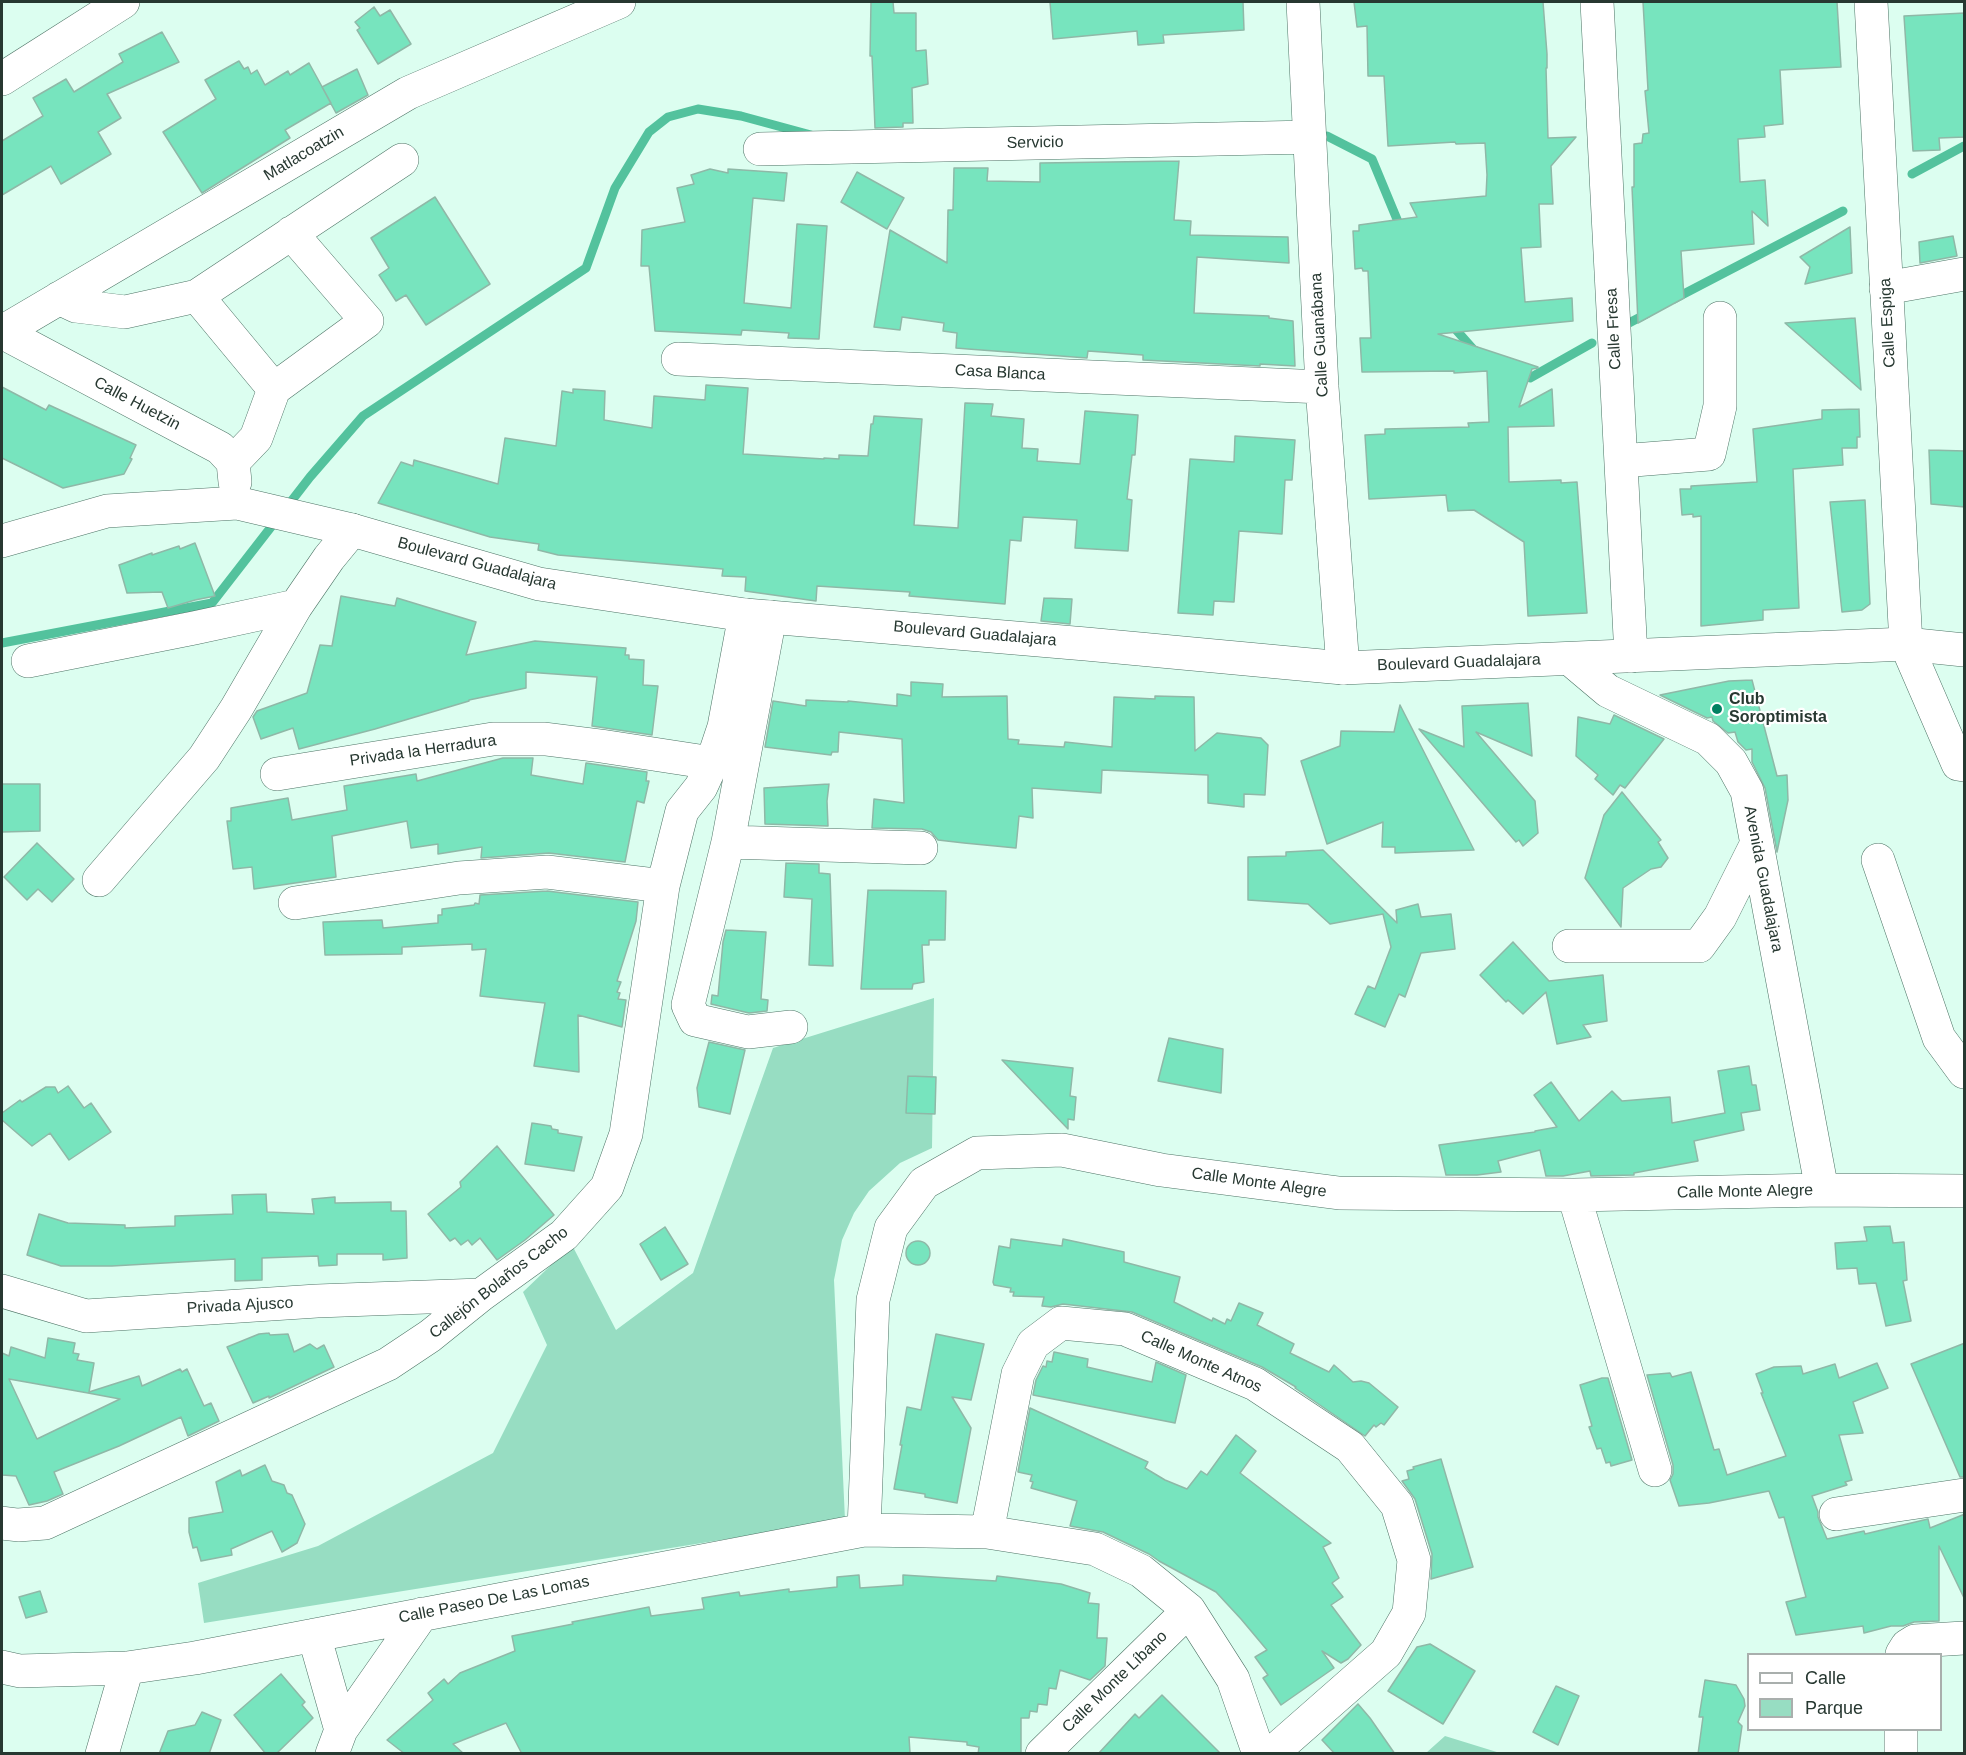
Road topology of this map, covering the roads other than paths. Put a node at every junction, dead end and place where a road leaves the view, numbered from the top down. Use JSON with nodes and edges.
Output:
{"nodes":[{"id":1,"x":123,"y":2,"type":"edge"},
{"id":2,"x":619,"y":2,"type":"edge"},
{"id":3,"x":1303,"y":2,"type":"edge"},
{"id":4,"x":1597,"y":2,"type":"edge"},
{"id":5,"x":1871,"y":2,"type":"edge"},
{"id":6,"x":2,"y":79,"type":"edge"},
{"id":7,"x":1310,"y":137,"type":"junction"},
{"id":8,"x":760,"y":149,"type":"dead end"},
{"id":9,"x":402,"y":160,"type":"dead end"},
{"id":10,"x":291,"y":233,"type":"junction"},
{"id":11,"x":1965,"y":274,"type":"edge"},
{"id":12,"x":1886,"y":288,"type":"junction"},
{"id":13,"x":197,"y":296,"type":"junction"},
{"id":14,"x":59,"y":298,"type":"junction"},
{"id":15,"x":1720,"y":318,"type":"dead end"},
{"id":16,"x":2,"y":332,"type":"edge"},
{"id":17,"x":678,"y":359,"type":"dead end"},
{"id":18,"x":1322,"y":387,"type":"junction"},
{"id":19,"x":274,"y":390,"type":"junction"},
{"id":20,"x":1621,"y":461,"type":"junction"},
{"id":21,"x":233,"y":462,"type":"junction"},
{"id":22,"x":250,"y":506,"type":"junction"},
{"id":23,"x":352,"y":530,"type":"junction"},
{"id":24,"x":2,"y":541,"type":"edge"},
{"id":25,"x":296,"y":606,"type":"junction"},
{"id":26,"x":757,"y":616,"type":"junction"},
{"id":27,"x":1906,"y":644,"type":"junction"},
{"id":28,"x":1965,"y":650,"type":"edge"},
{"id":29,"x":1631,"y":656,"type":"junction"},
{"id":30,"x":1570,"y":659,"type":"junction"},
{"id":31,"x":28,"y":661,"type":"dead end"},
{"id":32,"x":1342,"y":668,"type":"junction"},
{"id":33,"x":712,"y":764,"type":"junction"},
{"id":34,"x":1965,"y":765,"type":"edge"},
{"id":35,"x":277,"y":774,"type":"dead end"},
{"id":36,"x":728,"y":842,"type":"junction"},
{"id":37,"x":1757,"y":843,"type":"junction"},
{"id":38,"x":921,"y":848,"type":"dead end"},
{"id":39,"x":1878,"y":860,"type":"dead end"},
{"id":40,"x":99,"y":880,"type":"dead end"},
{"id":41,"x":663,"y":886,"type":"junction"},
{"id":42,"x":295,"y":903,"type":"dead end"},
{"id":43,"x":1569,"y":946,"type":"dead end"},
{"id":44,"x":791,"y":1027,"type":"dead end"},
{"id":45,"x":1965,"y":1072,"type":"edge"},
{"id":46,"x":1822,"y":1190,"type":"junction"},
{"id":47,"x":1965,"y":1191,"type":"edge"},
{"id":48,"x":1574,"y":1195,"type":"junction"},
{"id":49,"x":2,"y":1291,"type":"edge"},
{"id":50,"x":481,"y":1295,"type":"junction"},
{"id":51,"x":1655,"y":1470,"type":"dead end"},
{"id":52,"x":1965,"y":1495,"type":"edge"},
{"id":53,"x":1836,"y":1514,"type":"dead end"},
{"id":54,"x":2,"y":1523,"type":"edge"},
{"id":55,"x":864,"y":1530,"type":"junction"},
{"id":56,"x":987,"y":1533,"type":"junction"},
{"id":57,"x":1189,"y":1610,"type":"junction"},
{"id":58,"x":422,"y":1614,"type":"junction"},
{"id":59,"x":314,"y":1635,"type":"junction"},
{"id":60,"x":1965,"y":1638,"type":"edge"},
{"id":61,"x":1903,"y":1653,"type":"edge"},
{"id":62,"x":2,"y":1667,"type":"edge"},
{"id":63,"x":127,"y":1668,"type":"junction"},
{"id":64,"x":1901,"y":1731,"type":"edge"},
{"id":65,"x":337,"y":1742,"type":"edge"},
{"id":66,"x":102,"y":1754,"type":"edge"},
{"id":67,"x":1042,"y":1754,"type":"edge"},
{"id":68,"x":1259,"y":1754,"type":"edge"},
{"id":69,"x":1271,"y":1754,"type":"edge"},
{"id":70,"x":1901,"y":1754,"type":"edge"}],
"edges":[{"from":1,"to":6,"type":"street"},
{"from":2,"to":14,"type":"street","name":"Matlacoatzin"},
{"from":3,"to":7,"type":"street","name":"Calle Guanábana"},
{"from":4,"to":20,"type":"street","name":"Calle Fresa"},
{"from":5,"to":12,"type":"street","name":"Calle Espiga"},
{"from":7,"to":8,"type":"street","name":"Servicio"},
{"from":7,"to":18,"type":"street","name":"Calle Guanábana"},
{"from":9,"to":10,"type":"street"},
{"from":10,"to":13,"type":"street"},
{"from":10,"to":19,"type":"street"},
{"from":11,"to":12,"type":"street"},
{"from":12,"to":27,"type":"street","name":"Calle Espiga"},
{"from":13,"to":14,"type":"street"},
{"from":13,"to":19,"type":"street"},
{"from":14,"to":16,"type":"street","name":"Matlacoatzin"},
{"from":15,"to":20,"type":"street"},
{"from":16,"to":21,"type":"street","name":"Calle Huetzin"},
{"from":17,"to":18,"type":"street","name":"Casa Blanca"},
{"from":18,"to":32,"type":"street","name":"Calle Guanábana"},
{"from":19,"to":21,"type":"street"},
{"from":20,"to":29,"type":"street","name":"Calle Fresa"},
{"from":21,"to":22,"type":"street"},
{"from":22,"to":23,"type":"street","name":"Boulevard Guadalajara"},
{"from":22,"to":24,"type":"street","name":"Boulevard Guadalajara"},
{"from":23,"to":25,"type":"street"},
{"from":23,"to":26,"type":"street","name":"Boulevard Guadalajara"},
{"from":25,"to":31,"type":"street"},
{"from":25,"to":40,"type":"street"},
{"from":26,"to":32,"type":"street","name":"Boulevard Guadalajara"},
{"from":26,"to":33,"type":"street","name":"Callejón Bolaños Cacho"},
{"from":26,"to":36,"type":"street"},
{"from":27,"to":28,"type":"street","name":"Boulevard Guadalajara"},
{"from":27,"to":29,"type":"street","name":"Boulevard Guadalajara"},
{"from":27,"to":34,"type":"street"},
{"from":29,"to":30,"type":"street","name":"Boulevard Guadalajara"},
{"from":30,"to":32,"type":"street","name":"Boulevard Guadalajara"},
{"from":30,"to":37,"type":"street","name":"Avenida Guadalajara"},
{"from":33,"to":35,"type":"street","name":"Privada la Herradura"},
{"from":33,"to":41,"type":"street","name":"Callejón Bolaños Cacho"},
{"from":36,"to":38,"type":"street"},
{"from":36,"to":44,"type":"street"},
{"from":37,"to":43,"type":"street"},
{"from":37,"to":46,"type":"street","name":"Avenida Guadalajara"},
{"from":39,"to":45,"type":"street"},
{"from":41,"to":42,"type":"street"},
{"from":41,"to":50,"type":"street","name":"Callejón Bolaños Cacho"},
{"from":46,"to":47,"type":"street","name":"Calle Monte Alegre"},
{"from":46,"to":48,"type":"street","name":"Calle Monte Alegre"},
{"from":48,"to":51,"type":"street"},
{"from":48,"to":55,"type":"street","name":"Calle Monte Alegre"},
{"from":49,"to":50,"type":"street","name":"Privada Ajusco"},
{"from":50,"to":54,"type":"street","name":"Callejón Bolaños Cacho"},
{"from":52,"to":53,"type":"street"},
{"from":55,"to":56,"type":"street","name":"Calle Paseo De Las Lomas"},
{"from":55,"to":58,"type":"street","name":"Calle Paseo De Las Lomas"},
{"from":56,"to":57,"type":"street","name":"Calle Paseo De Las Lomas"},
{"from":56,"to":69,"type":"street","name":"Calle Monte Atnos"},
{"from":57,"to":67,"type":"street","name":"Calle Monte Líbano"},
{"from":57,"to":68,"type":"street","name":"Calle Paseo De Las Lomas"},
{"from":58,"to":59,"type":"street","name":"Calle Paseo De Las Lomas"},
{"from":58,"to":65,"type":"street"},
{"from":59,"to":63,"type":"street","name":"Calle Paseo De Las Lomas"},
{"from":59,"to":65,"type":"street"},
{"from":60,"to":61,"type":"street"},
{"from":62,"to":63,"type":"street","name":"Calle Paseo De Las Lomas"},
{"from":63,"to":66,"type":"street"},
{"from":64,"to":70,"type":"street"}]}
